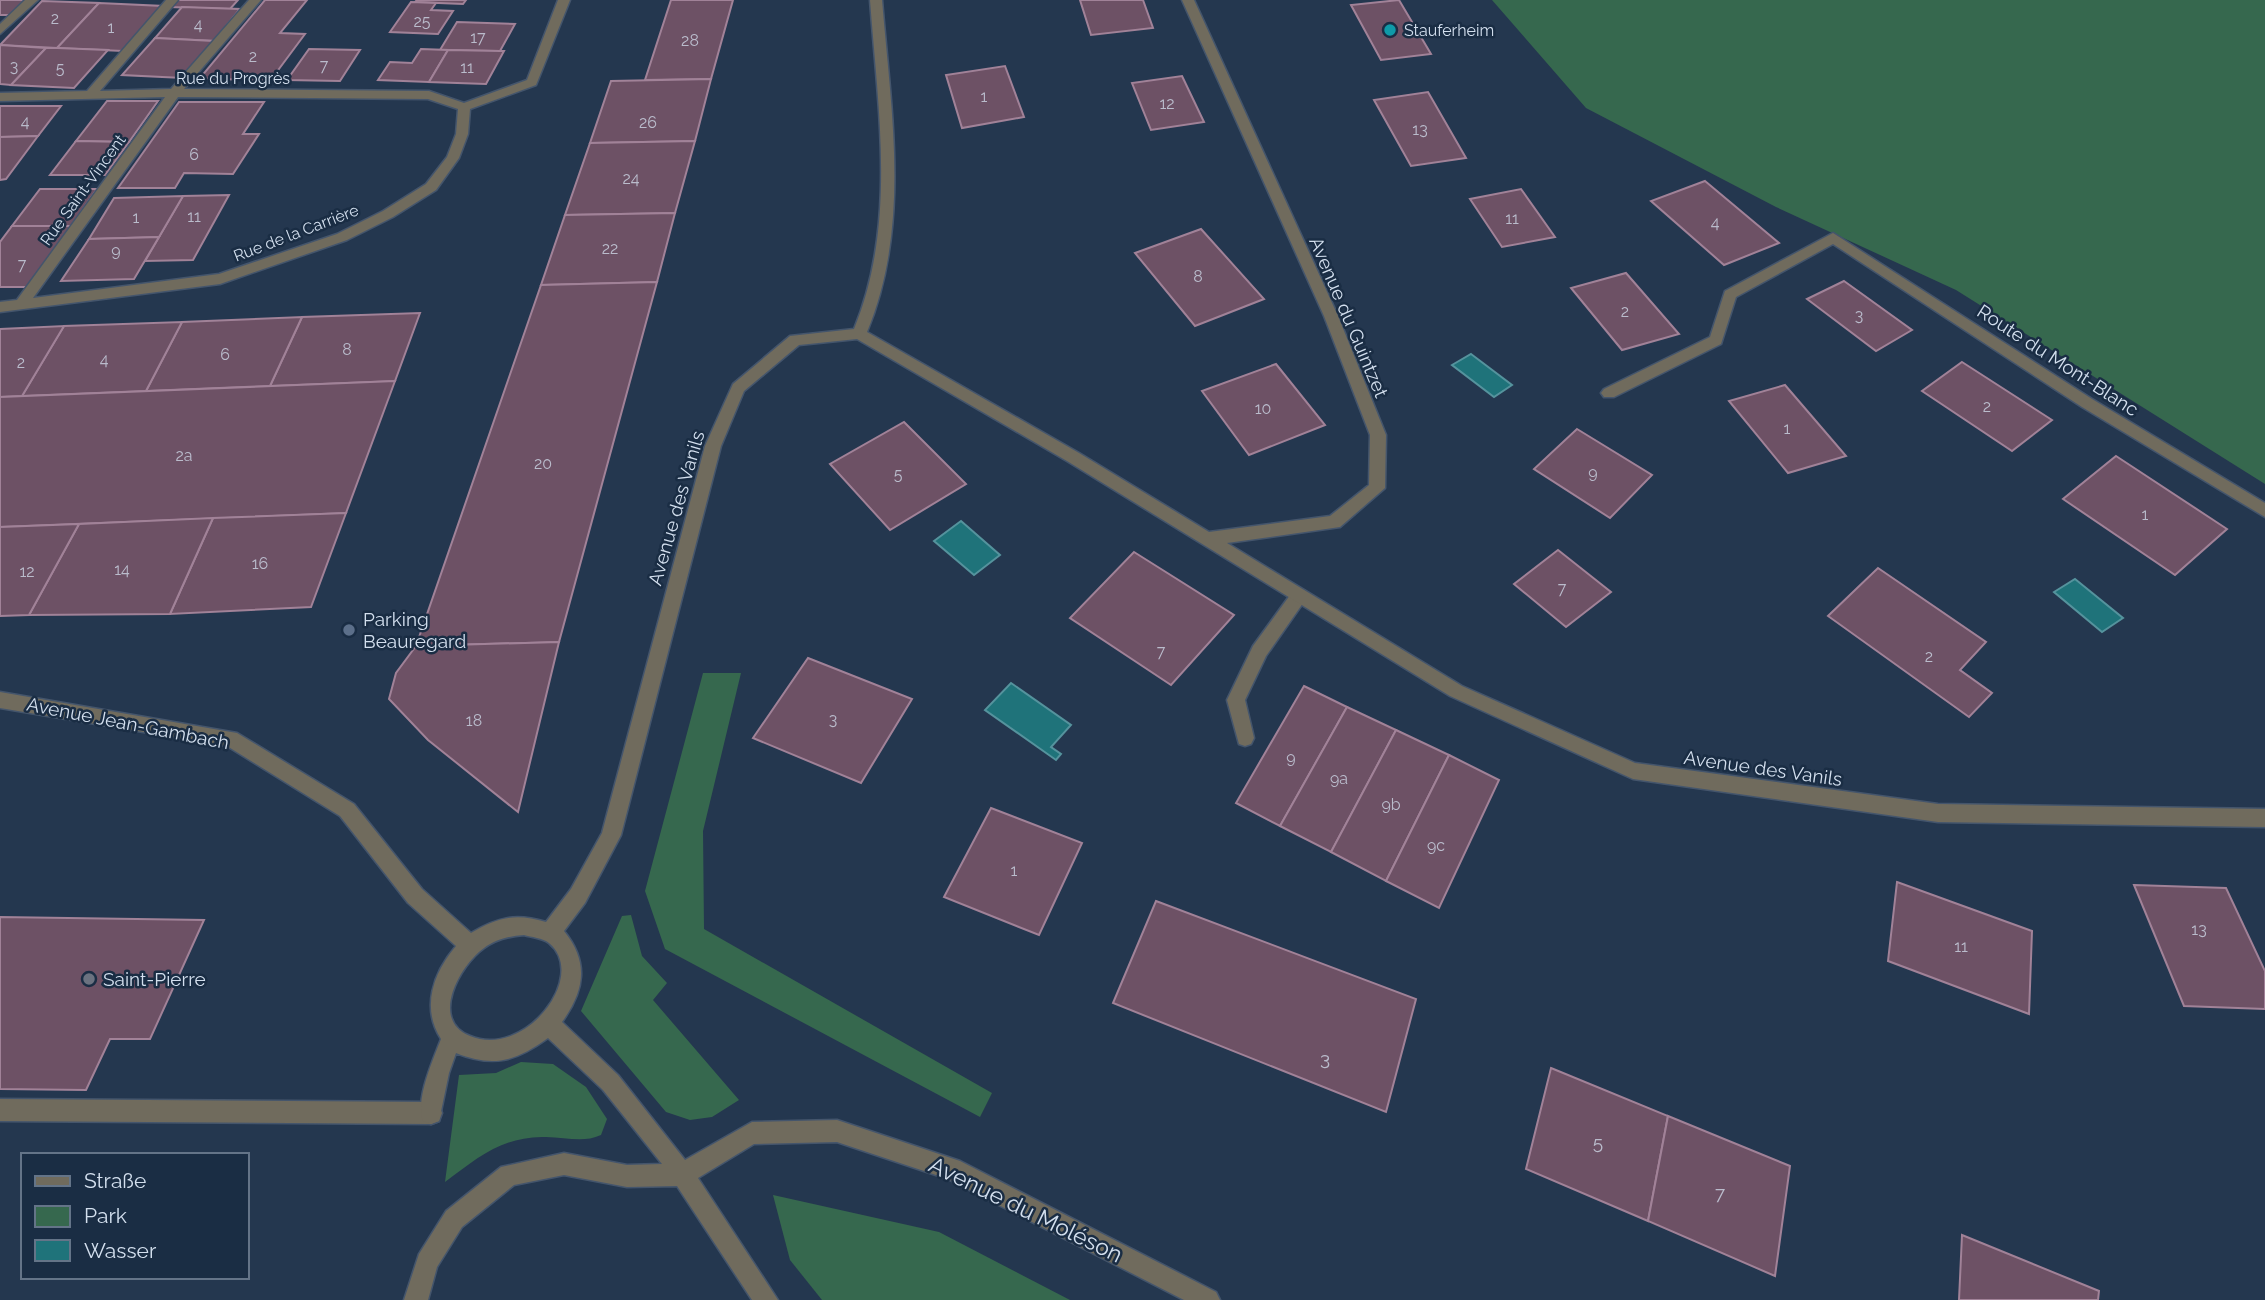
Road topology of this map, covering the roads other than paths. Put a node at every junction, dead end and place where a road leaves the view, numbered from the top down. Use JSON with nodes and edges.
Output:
{"nodes":[{"id":1,"x":32,"y":0,"type":"edge"},
{"id":2,"x":172,"y":0,"type":"edge"},
{"id":3,"x":255,"y":0,"type":"edge"},
{"id":4,"x":564,"y":0,"type":"edge"},
{"id":5,"x":876,"y":0,"type":"edge"},
{"id":6,"x":1188,"y":0,"type":"edge"},
{"id":7,"x":0,"y":30,"type":"edge"},
{"id":8,"x":174,"y":93,"type":"junction"},
{"id":9,"x":91,"y":94,"type":"junction"},
{"id":10,"x":0,"y":97,"type":"edge"},
{"id":11,"x":464,"y":107,"type":"junction"},
{"id":12,"x":20,"y":306,"type":"junction"},
{"id":13,"x":0,"y":307,"type":"edge"},
{"id":14,"x":859,"y":334,"type":"junction"},
{"id":15,"x":1609,"y":393,"type":"dead end"},
{"id":16,"x":2265,"y":511,"type":"edge"},
{"id":17,"x":1207,"y":539,"type":"junction"},
{"id":18,"x":1299,"y":596,"type":"junction"},
{"id":19,"x":0,"y":700,"type":"edge"},
{"id":20,"x":1244,"y":738,"type":"dead end"},
{"id":21,"x":2265,"y":818,"type":"edge"},
{"id":22,"x":551,"y":932,"type":"junction"},
{"id":23,"x":470,"y":946,"type":"junction"},
{"id":24,"x":548,"y":1025,"type":"junction"},
{"id":25,"x":452,"y":1037,"type":"junction"},
{"id":26,"x":0,"y":1111,"type":"edge"},
{"id":27,"x":681,"y":1175,"type":"junction"},
{"id":28,"x":416,"y":1300,"type":"edge"},
{"id":29,"x":766,"y":1300,"type":"edge"},
{"id":30,"x":1208,"y":1300,"type":"edge"}],
"edges":[{"from":1,"to":7,"type":"street"},
{"from":2,"to":9,"type":"street"},
{"from":3,"to":8,"type":"street","name":"Rue Saint-Vincent"},
{"from":4,"to":11,"type":"street"},
{"from":5,"to":14,"type":"street"},
{"from":6,"to":17,"type":"street","name":"Avenue du Guintzet"},
{"from":8,"to":9,"type":"street","name":"Rue du Progrès"},
{"from":8,"to":11,"type":"street","name":"Rue du Progrès"},
{"from":8,"to":12,"type":"street","name":"Rue Saint-Vincent"},
{"from":9,"to":10,"type":"street","name":"Rue du Progrès"},
{"from":11,"to":12,"type":"street","name":"Rue de la Carrière"},
{"from":12,"to":13,"type":"street","name":"Rue de la Carrière"},
{"from":14,"to":17,"type":"street","name":"Avenue des Vanils"},
{"from":14,"to":22,"type":"street","name":"Avenue des Vanils"},
{"from":15,"to":16,"type":"street","name":"Route du Mont-Blanc"},
{"from":17,"to":18,"type":"street","name":"Avenue des Vanils"},
{"from":18,"to":20,"type":"street"},
{"from":18,"to":21,"type":"street","name":"Avenue des Vanils"},
{"from":19,"to":23,"type":"street","name":"Avenue Jean-Gambach"},
{"from":22,"to":23,"type":"street"},
{"from":22,"to":24,"type":"street"},
{"from":23,"to":25,"type":"street"},
{"from":24,"to":25,"type":"street"},
{"from":24,"to":27,"type":"street"},
{"from":25,"to":26,"type":"street"},
{"from":27,"to":28,"type":"street"},
{"from":27,"to":29,"type":"street"},
{"from":27,"to":30,"type":"street","name":"Avenue du Moléson"}]}
